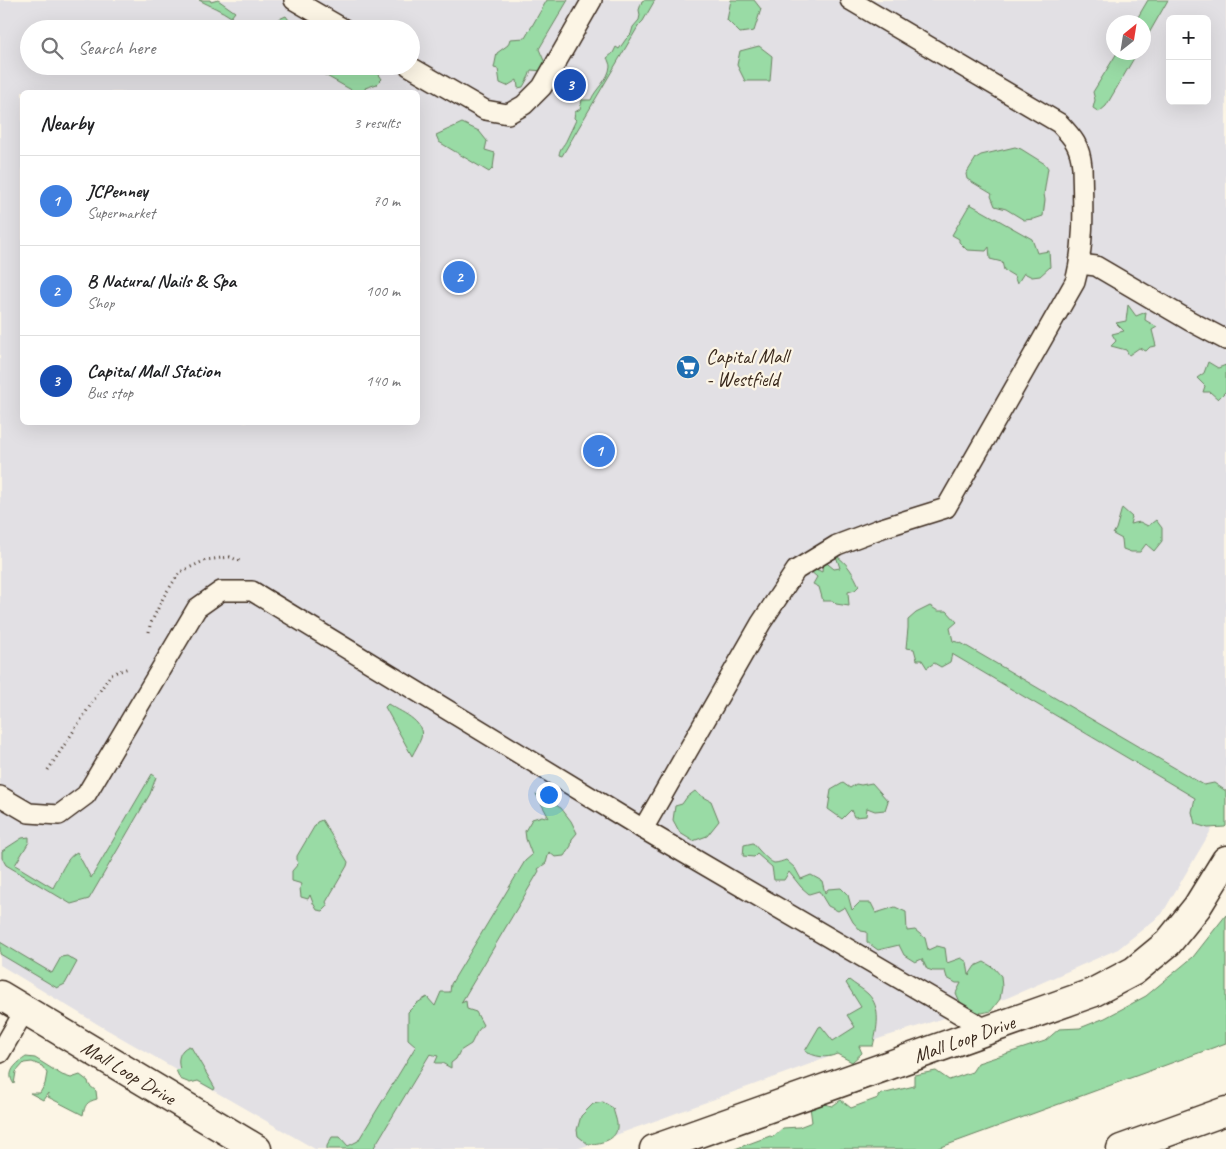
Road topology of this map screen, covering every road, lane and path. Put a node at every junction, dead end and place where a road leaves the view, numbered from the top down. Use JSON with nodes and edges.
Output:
{"nodes":[{"id":1,"x":294,"y":0,"type":"edge"},
{"id":2,"x":592,"y":0,"type":"edge"},
{"id":3,"x":850,"y":0,"type":"edge"},
{"id":4,"x":328,"y":20,"type":"edge"},
{"id":5,"x":420,"y":72,"type":"edge"},
{"id":6,"x":1080,"y":264,"type":"junction"},
{"id":7,"x":1226,"y":340,"type":"edge"},
{"id":8,"x":0,"y":796,"type":"edge"},
{"id":9,"x":643,"y":829,"type":"junction"},
{"id":10,"x":1226,"y":860,"type":"edge"},
{"id":11,"x":0,"y":995,"type":"edge"},
{"id":12,"x":25,"y":1010,"type":"junction"},
{"id":13,"x":989,"y":1031,"type":"junction"},
{"id":14,"x":0,"y":1053,"type":"edge"},
{"id":15,"x":1226,"y":1111,"type":"edge"},
{"id":16,"x":257,"y":1149,"type":"edge"},
{"id":17,"x":654,"y":1149,"type":"edge"},
{"id":18,"x":1121,"y":1149,"type":"edge"}],
"edges":[{"from":1,"to":4,"type":"lane"},
{"from":2,"to":5,"type":"lane"},
{"from":3,"to":6,"type":"lane"},
{"from":6,"to":7,"type":"lane"},
{"from":6,"to":9,"type":"lane"},
{"from":8,"to":9,"type":"lane"},
{"from":9,"to":13,"type":"lane"},
{"from":10,"to":13,"type":"street","name":"Mall Loop Drive"},
{"from":11,"to":12,"type":"street","name":"Mall Loop Drive"},
{"from":12,"to":14,"type":"lane"},
{"from":12,"to":16,"type":"street","name":"Mall Loop Drive"},
{"from":13,"to":17,"type":"street","name":"Mall Loop Drive"},
{"from":15,"to":18,"type":"street"}]}
